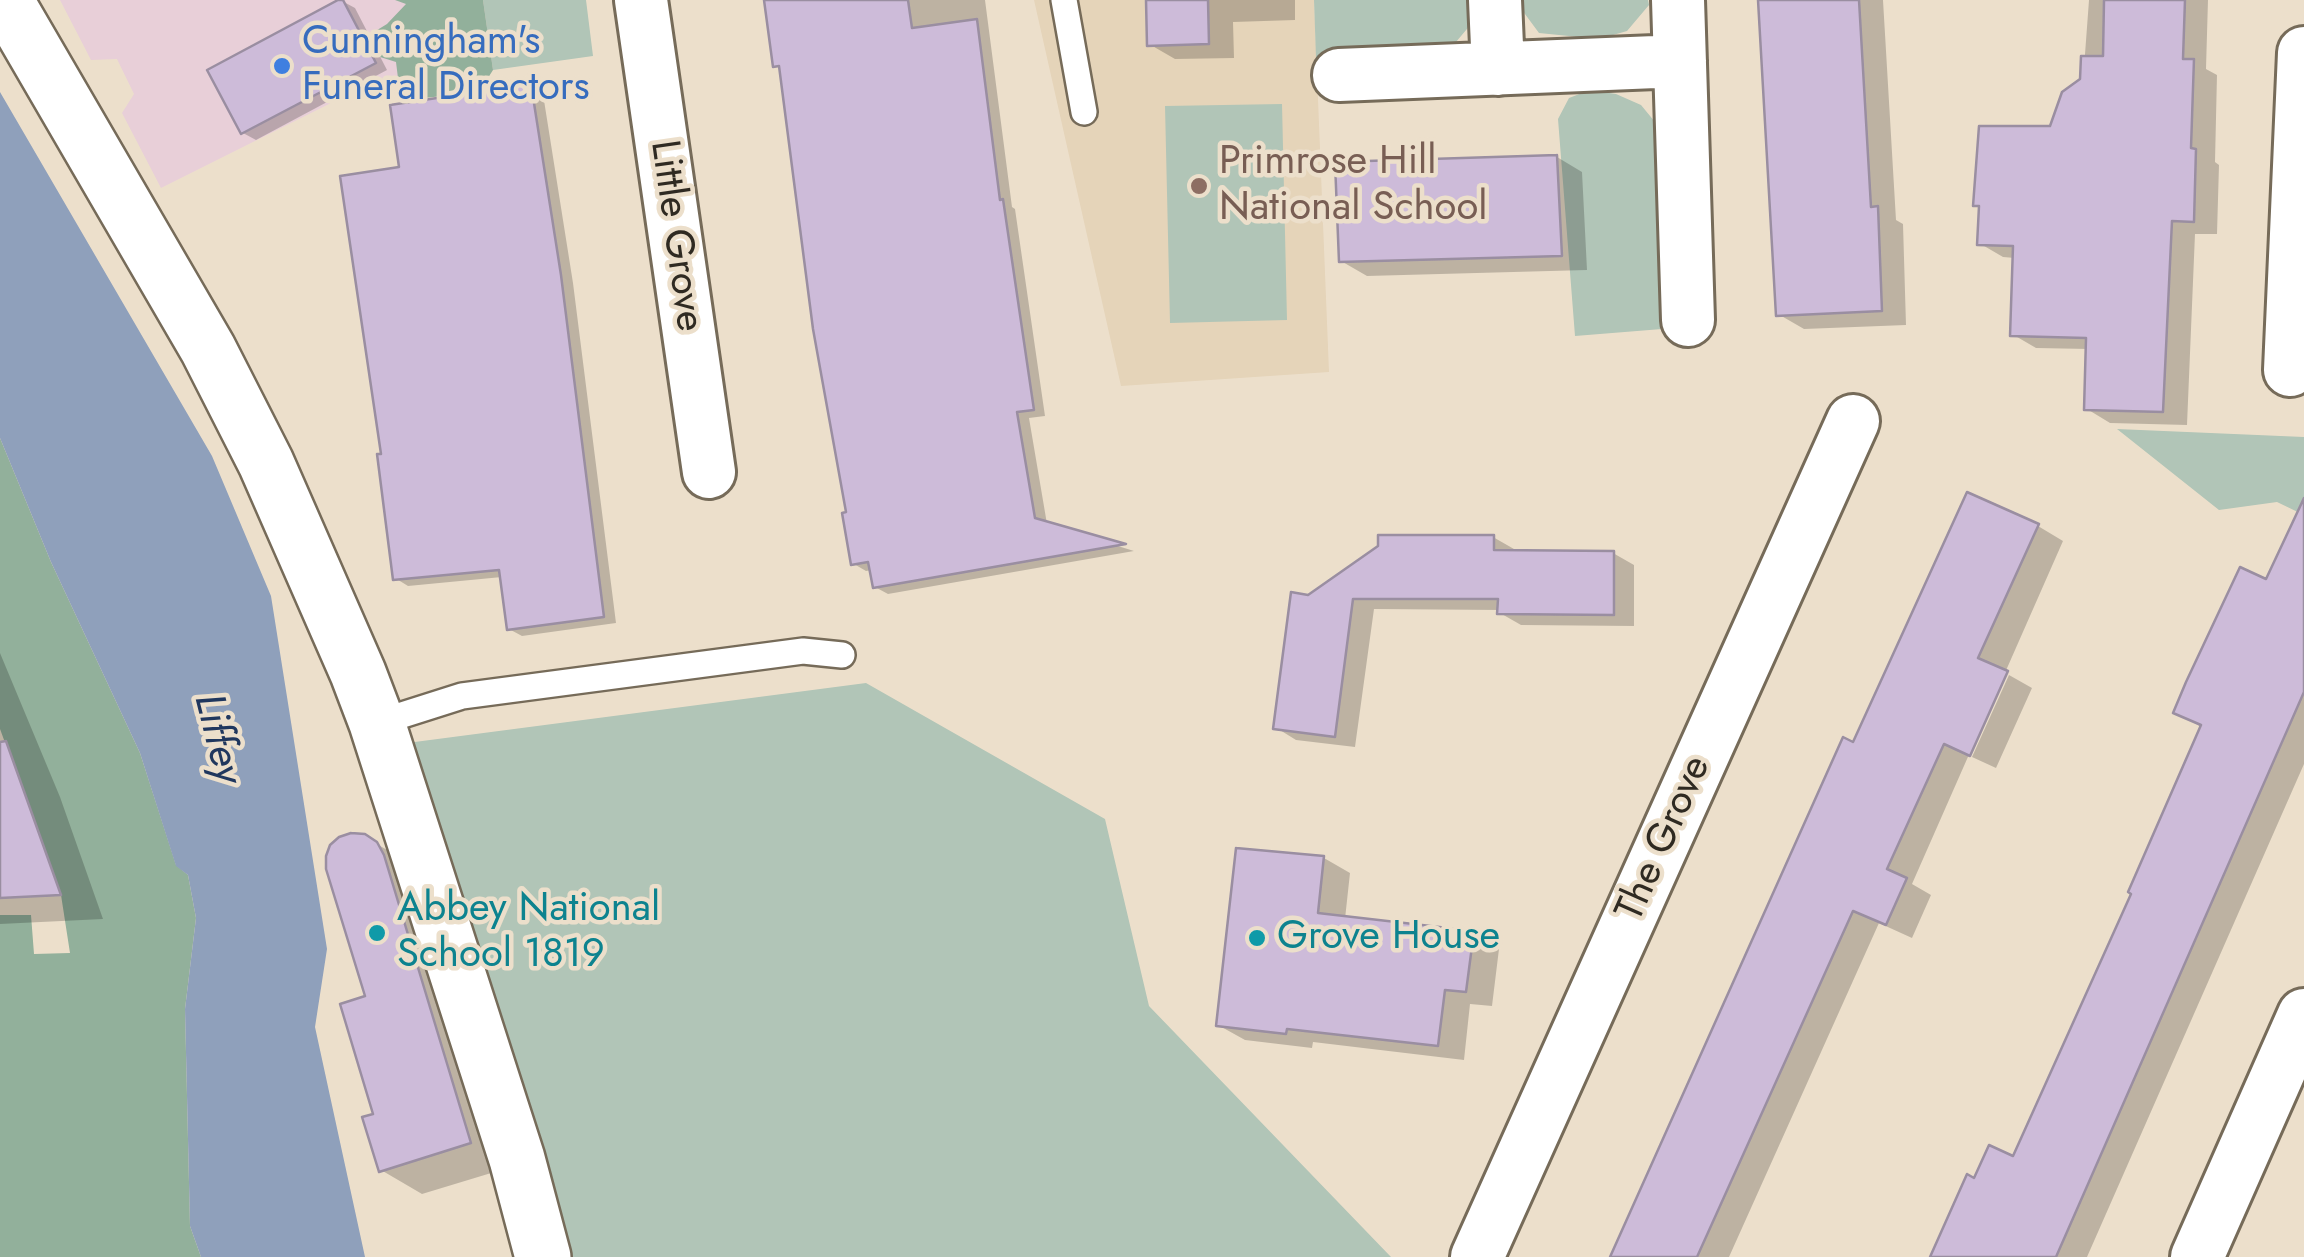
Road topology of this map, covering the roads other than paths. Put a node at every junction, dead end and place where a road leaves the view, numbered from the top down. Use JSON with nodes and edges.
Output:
{"nodes":[{"id":1,"x":5,"y":0,"type":"edge"},
{"id":2,"x":641,"y":0,"type":"edge"},
{"id":3,"x":1064,"y":0,"type":"edge"},
{"id":4,"x":1495,"y":0,"type":"edge"},
{"id":5,"x":1678,"y":0,"type":"edge"},
{"id":6,"x":2304,"y":53,"type":"edge"},
{"id":7,"x":1680,"y":61,"type":"junction"},
{"id":8,"x":1498,"y":68,"type":"junction"},
{"id":9,"x":1339,"y":75,"type":"dead end"},
{"id":10,"x":1084,"y":112,"type":"dead end"},
{"id":11,"x":2303,"y":137,"type":"edge"},
{"id":12,"x":1688,"y":320,"type":"dead end"},
{"id":13,"x":2290,"y":370,"type":"dead end"},
{"id":14,"x":1853,"y":420,"type":"dead end"},
{"id":15,"x":709,"y":472,"type":"dead end"},
{"id":16,"x":842,"y":655,"type":"dead end"},
{"id":17,"x":377,"y":723,"type":"junction"},
{"id":18,"x":2304,"y":1015,"type":"edge"},
{"id":19,"x":543,"y":1257,"type":"edge"},
{"id":20,"x":1478,"y":1257,"type":"edge"},
{"id":21,"x":2197,"y":1257,"type":"edge"}],
"edges":[{"from":1,"to":17,"type":"street"},
{"from":2,"to":15,"type":"street","name":"Little Grove"},
{"from":3,"to":10,"type":"lane"},
{"from":4,"to":8,"type":"street"},
{"from":5,"to":7,"type":"street"},
{"from":6,"to":11,"type":"street"},
{"from":7,"to":8,"type":"street"},
{"from":7,"to":12,"type":"street"},
{"from":8,"to":9,"type":"street"},
{"from":11,"to":13,"type":"street"},
{"from":14,"to":20,"type":"street","name":"The Grove"},
{"from":16,"to":17,"type":"lane"},
{"from":17,"to":19,"type":"street"},
{"from":18,"to":21,"type":"street"}]}
